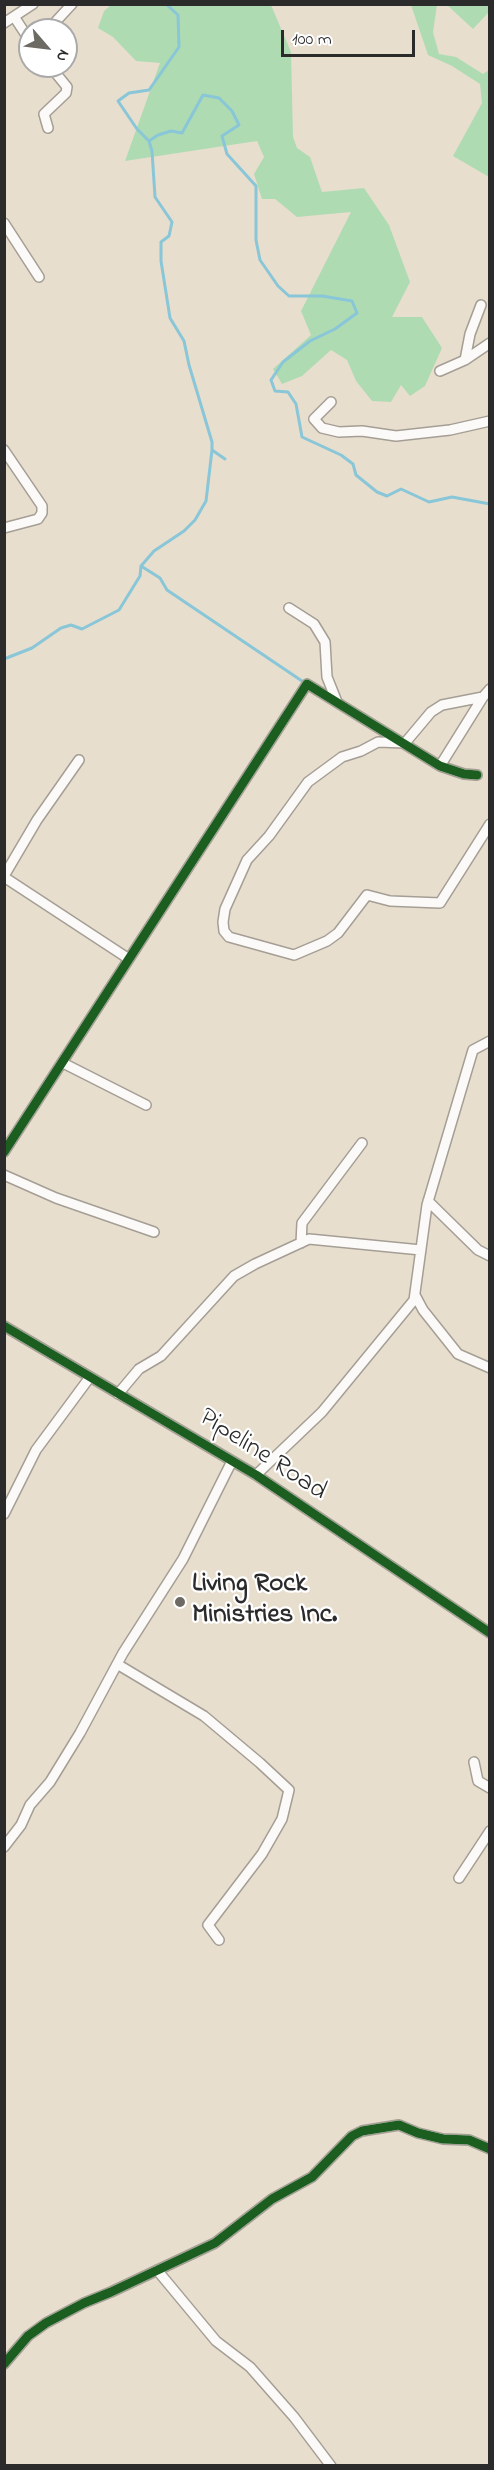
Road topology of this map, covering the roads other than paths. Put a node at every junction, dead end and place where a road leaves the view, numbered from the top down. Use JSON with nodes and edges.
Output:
{"nodes":[{"id":1,"x":33,"y":4,"type":"edge"},
{"id":2,"x":72,"y":4,"type":"edge"},
{"id":3,"x":15,"y":18,"type":"junction"},
{"id":4,"x":59,"y":18,"type":"edge"},
{"id":5,"x":4,"y":23,"type":"edge"},
{"id":6,"x":18,"y":23,"type":"edge"},
{"id":7,"x":60,"y":78,"type":"edge"},
{"id":8,"x":48,"y":128,"type":"dead end"},
{"id":9,"x":4,"y":223,"type":"edge"},
{"id":10,"x":39,"y":277,"type":"dead end"},
{"id":11,"x":481,"y":305,"type":"dead end"},
{"id":12,"x":489,"y":343,"type":"edge"},
{"id":13,"x":465,"y":360,"type":"junction"},
{"id":14,"x":440,"y":371,"type":"dead end"},
{"id":15,"x":331,"y":402,"type":"dead end"},
{"id":16,"x":489,"y":421,"type":"edge"},
{"id":17,"x":5,"y":451,"type":"edge"},
{"id":18,"x":4,"y":528,"type":"edge"},
{"id":19,"x":289,"y":608,"type":"dead end"},
{"id":20,"x":489,"y":689,"type":"edge"},
{"id":21,"x":483,"y":697,"type":"junction"},
{"id":22,"x":337,"y":702,"type":"junction"},
{"id":23,"x":405,"y":743,"type":"junction"},
{"id":24,"x":79,"y":760,"type":"dead end"},
{"id":25,"x":440,"y":766,"type":"junction"},
{"id":26,"x":477,"y":775,"type":"dead end"},
{"id":27,"x":489,"y":824,"type":"edge"},
{"id":28,"x":4,"y":877,"type":"edge"},
{"id":29,"x":129,"y":960,"type":"junction"},
{"id":30,"x":489,"y":1041,"type":"edge"},
{"id":31,"x":63,"y":1063,"type":"junction"},
{"id":32,"x":146,"y":1105,"type":"dead end"},
{"id":33,"x":362,"y":1143,"type":"dead end"},
{"id":34,"x":6,"y":1147,"type":"edge"},
{"id":35,"x":4,"y":1175,"type":"edge"},
{"id":36,"x":428,"y":1201,"type":"junction"},
{"id":37,"x":154,"y":1232,"type":"dead end"},
{"id":38,"x":301,"y":1243,"type":"junction"},
{"id":39,"x":421,"y":1250,"type":"junction"},
{"id":40,"x":489,"y":1256,"type":"edge"},
{"id":41,"x":415,"y":1295,"type":"junction"},
{"id":42,"x":405,"y":1310,"type":"junction"},
{"id":43,"x":423,"y":1310,"type":"junction"},
{"id":44,"x":4,"y":1326,"type":"edge"},
{"id":45,"x":489,"y":1368,"type":"edge"},
{"id":46,"x":90,"y":1377,"type":"junction"},
{"id":47,"x":118,"y":1394,"type":"junction"},
{"id":48,"x":232,"y":1461,"type":"junction"},
{"id":49,"x":256,"y":1475,"type":"junction"},
{"id":50,"x":4,"y":1515,"type":"edge"},
{"id":51,"x":489,"y":1634,"type":"edge"},
{"id":52,"x":117,"y":1664,"type":"junction"},
{"id":53,"x":474,"y":1762,"type":"dead end"},
{"id":54,"x":489,"y":1788,"type":"edge"},
{"id":55,"x":489,"y":1831,"type":"edge"},
{"id":56,"x":4,"y":1847,"type":"edge"},
{"id":57,"x":459,"y":1878,"type":"dead end"},
{"id":58,"x":219,"y":1940,"type":"dead end"},
{"id":59,"x":489,"y":2149,"type":"edge"},
{"id":60,"x":158,"y":2270,"type":"junction"},
{"id":61,"x":4,"y":2364,"type":"edge"},
{"id":62,"x":331,"y":2466,"type":"edge"}],
"edges":[{"from":1,"to":3,"type":"street"},
{"from":2,"to":4,"type":"street"},
{"from":3,"to":5,"type":"street"},
{"from":3,"to":6,"type":"street"},
{"from":7,"to":8,"type":"street"},
{"from":9,"to":10,"type":"street"},
{"from":11,"to":13,"type":"street"},
{"from":12,"to":13,"type":"street"},
{"from":13,"to":14,"type":"street"},
{"from":15,"to":16,"type":"street"},
{"from":17,"to":18,"type":"street"},
{"from":19,"to":22,"type":"street"},
{"from":20,"to":21,"type":"street"},
{"from":21,"to":23,"type":"street"},
{"from":21,"to":25,"type":"street"},
{"from":22,"to":23,"type":"street"},
{"from":22,"to":29,"type":"street"},
{"from":23,"to":25,"type":"street"},
{"from":23,"to":27,"type":"street"},
{"from":24,"to":28,"type":"street"},
{"from":25,"to":26,"type":"street"},
{"from":28,"to":29,"type":"street"},
{"from":29,"to":31,"type":"street"},
{"from":30,"to":36,"type":"street"},
{"from":31,"to":32,"type":"street"},
{"from":31,"to":34,"type":"street"},
{"from":33,"to":38,"type":"street"},
{"from":35,"to":37,"type":"street"},
{"from":36,"to":39,"type":"street"},
{"from":36,"to":40,"type":"street"},
{"from":38,"to":39,"type":"street"},
{"from":38,"to":47,"type":"street"},
{"from":39,"to":41,"type":"street"},
{"from":41,"to":42,"type":"street"},
{"from":41,"to":43,"type":"street"},
{"from":42,"to":43,"type":"street"},
{"from":42,"to":49,"type":"street"},
{"from":43,"to":45,"type":"street"},
{"from":44,"to":46,"type":"street","name":"Pipeline Road"},
{"from":46,"to":47,"type":"street","name":"Pipeline Road"},
{"from":46,"to":50,"type":"street"},
{"from":47,"to":48,"type":"street","name":"Pipeline Road"},
{"from":48,"to":49,"type":"street","name":"Pipeline Road"},
{"from":48,"to":52,"type":"street"},
{"from":49,"to":51,"type":"street","name":"Pipeline Road"},
{"from":52,"to":56,"type":"street"},
{"from":52,"to":58,"type":"street"},
{"from":53,"to":54,"type":"street"},
{"from":55,"to":57,"type":"street"},
{"from":59,"to":60,"type":"street"},
{"from":60,"to":61,"type":"street"},
{"from":60,"to":62,"type":"street"}]}
